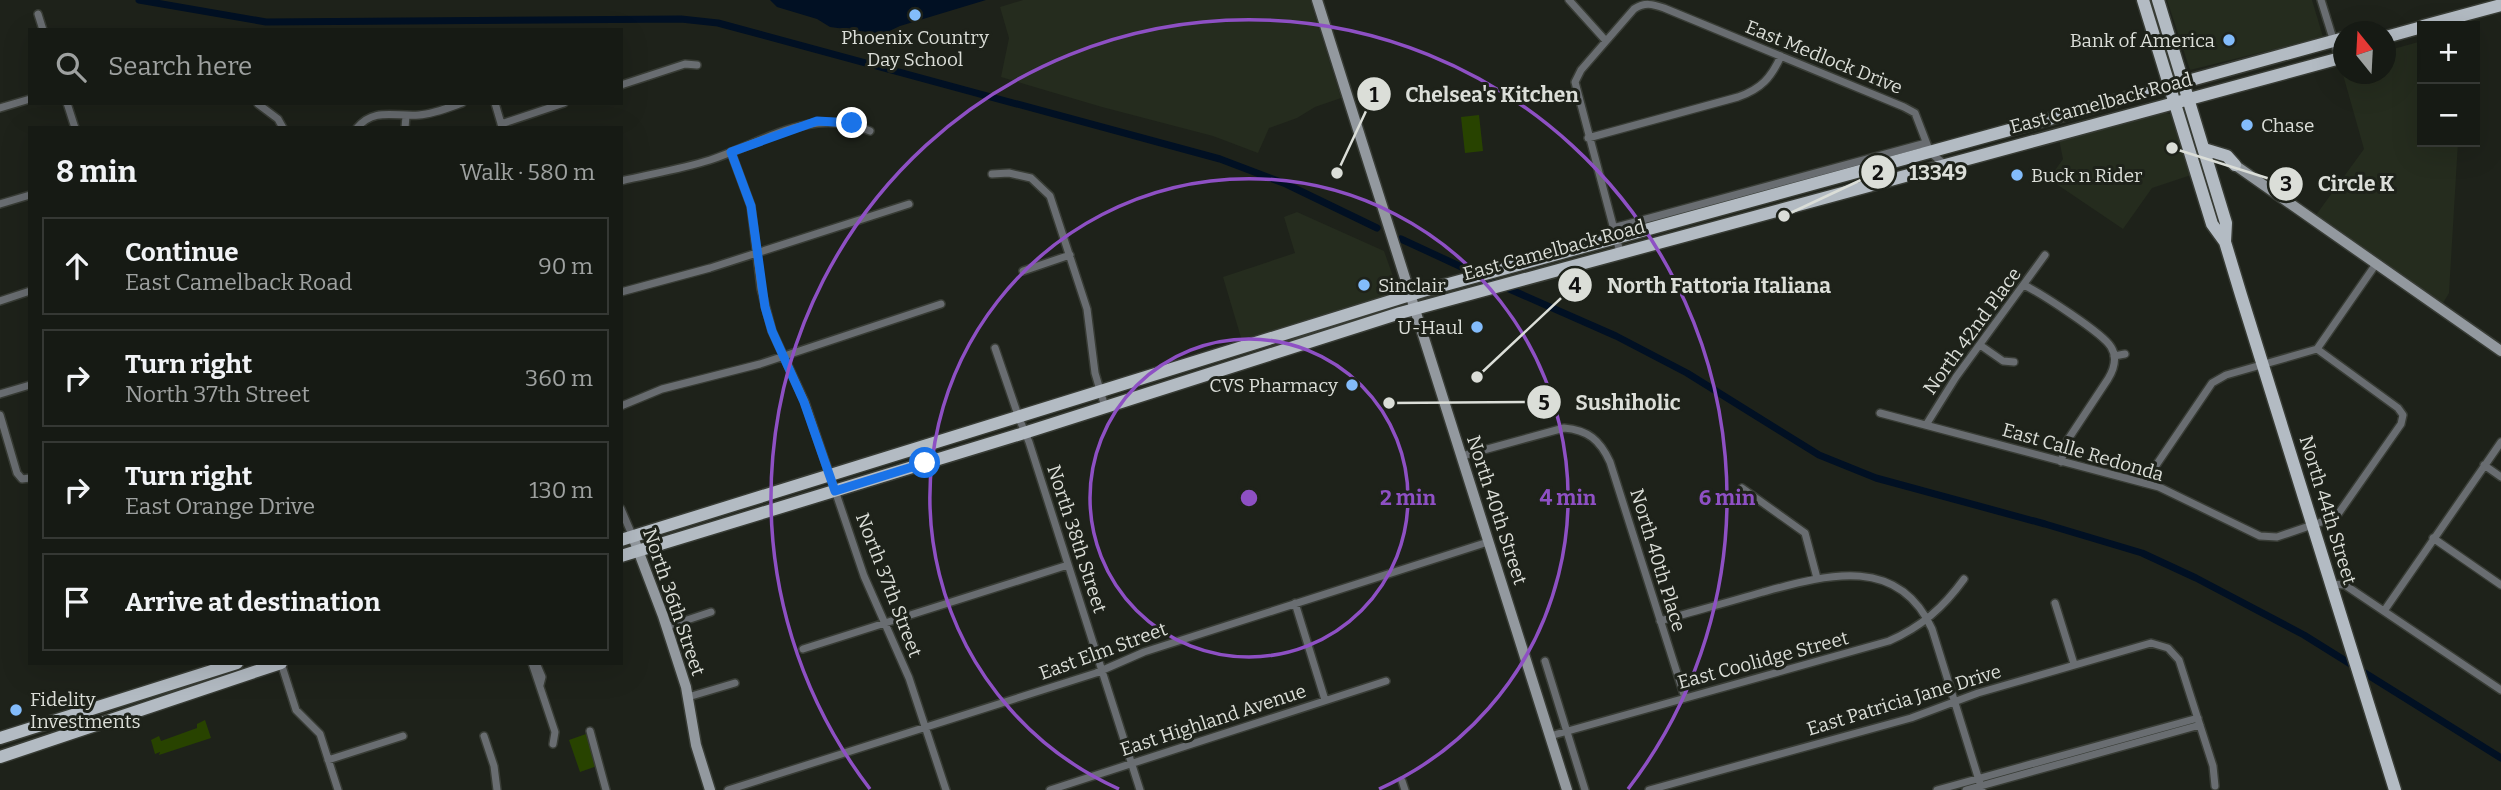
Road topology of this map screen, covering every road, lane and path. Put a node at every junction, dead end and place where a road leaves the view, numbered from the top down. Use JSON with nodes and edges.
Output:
{"nodes":[{"id":1,"x":1317,"y":0,"type":"edge"},
{"id":2,"x":1569,"y":0,"type":"edge"},
{"id":3,"x":2143,"y":0,"type":"edge"},
{"id":4,"x":2158,"y":0,"type":"edge"},
{"id":5,"x":2321,"y":0,"type":"edge"},
{"id":6,"x":2501,"y":5,"type":"edge"},
{"id":7,"x":38,"y":14,"type":"dead end"},
{"id":8,"x":2442,"y":21,"type":"edge"},
{"id":9,"x":2333,"y":27,"type":"edge"},
{"id":10,"x":42,"y":28,"type":"edge"},
{"id":11,"x":2417,"y":28,"type":"edge"},
{"id":12,"x":2396,"y":33,"type":"edge"},
{"id":13,"x":1606,"y":41,"type":"junction"},
{"id":14,"x":2333,"y":42,"type":"edge"},
{"id":15,"x":1781,"y":56,"type":"junction"},
{"id":16,"x":2333,"y":60,"type":"edge"},
{"id":17,"x":696,"y":65,"type":"dead end"},
{"id":18,"x":2183,"y":81,"type":"junction"},
{"id":19,"x":623,"y":84,"type":"edge"},
{"id":20,"x":2169,"y":85,"type":"junction"},
{"id":21,"x":2188,"y":99,"type":"junction"},
{"id":22,"x":28,"y":100,"type":"edge"},
{"id":23,"x":2174,"y":102,"type":"junction"},
{"id":24,"x":68,"y":105,"type":"edge"},
{"id":25,"x":259,"y":105,"type":"edge"},
{"id":26,"x":455,"y":105,"type":"edge"},
{"id":27,"x":496,"y":105,"type":"edge"},
{"id":28,"x":559,"y":105,"type":"edge"},
{"id":29,"x":0,"y":108,"type":"edge"},
{"id":30,"x":406,"y":116,"type":"junction"},
{"id":31,"x":2051,"y":118,"type":"junction"},
{"id":32,"x":74,"y":126,"type":"edge"},
{"id":33,"x":282,"y":126,"type":"edge"},
{"id":34,"x":360,"y":126,"type":"edge"},
{"id":35,"x":405,"y":126,"type":"edge"},
{"id":36,"x":501,"y":126,"type":"edge"},
{"id":37,"x":870,"y":131,"type":"dead end"},
{"id":38,"x":2056,"y":135,"type":"junction"},
{"id":39,"x":1588,"y":138,"type":"junction"},
{"id":40,"x":1928,"y":148,"type":"junction"},
{"id":41,"x":2204,"y":149,"type":"junction"},
{"id":42,"x":731,"y":152,"type":"junction"},
{"id":43,"x":1945,"y":165,"type":"junction"},
{"id":44,"x":2235,"y":165,"type":"junction"},
{"id":45,"x":992,"y":174,"type":"dead end"},
{"id":46,"x":623,"y":181,"type":"edge"},
{"id":47,"x":2214,"y":183,"type":"junction"},
{"id":48,"x":28,"y":196,"type":"edge"},
{"id":49,"x":0,"y":204,"type":"edge"},
{"id":50,"x":909,"y":204,"type":"dead end"},
{"id":51,"x":1615,"y":233,"type":"junction"},
{"id":52,"x":2225,"y":242,"type":"junction"},
{"id":53,"x":1620,"y":252,"type":"junction"},
{"id":54,"x":757,"y":254,"type":"junction"},
{"id":55,"x":1070,"y":255,"type":"junction"},
{"id":56,"x":2045,"y":256,"type":"dead end"},
{"id":57,"x":2376,"y":264,"type":"junction"},
{"id":58,"x":1023,"y":271,"type":"dead end"},
{"id":59,"x":2024,"y":285,"type":"junction"},
{"id":60,"x":623,"y":291,"type":"edge"},
{"id":61,"x":28,"y":292,"type":"edge"},
{"id":62,"x":1410,"y":295,"type":"junction"},
{"id":63,"x":0,"y":301,"type":"edge"},
{"id":64,"x":941,"y":304,"type":"dead end"},
{"id":65,"x":1415,"y":309,"type":"junction"},
{"id":66,"x":1980,"y":345,"type":"junction"},
{"id":67,"x":995,"y":348,"type":"dead end"},
{"id":68,"x":2317,"y":349,"type":"junction"},
{"id":69,"x":1232,"y":351,"type":"junction"},
{"id":70,"x":2501,"y":351,"type":"edge"},
{"id":71,"x":2125,"y":354,"type":"dead end"},
{"id":72,"x":783,"y":356,"type":"junction"},
{"id":73,"x":2114,"y":356,"type":"junction"},
{"id":74,"x":2014,"y":362,"type":"dead end"},
{"id":75,"x":2263,"y":364,"type":"junction"},
{"id":76,"x":1235,"y":366,"type":"junction"},
{"id":77,"x":28,"y":386,"type":"edge"},
{"id":78,"x":1101,"y":392,"type":"junction"},
{"id":79,"x":0,"y":394,"type":"edge"},
{"id":80,"x":623,"y":404,"type":"edge"},
{"id":81,"x":1105,"y":407,"type":"junction"},
{"id":82,"x":1880,"y":413,"type":"dead end"},
{"id":83,"x":0,"y":415,"type":"edge"},
{"id":84,"x":1019,"y":418,"type":"junction"},
{"id":85,"x":1926,"y":425,"type":"junction"},
{"id":86,"x":1024,"y":433,"type":"junction"},
{"id":87,"x":2501,"y":442,"type":"edge"},
{"id":88,"x":1462,"y":456,"type":"junction"},
{"id":89,"x":2061,"y":461,"type":"junction"},
{"id":90,"x":2484,"y":465,"type":"junction"},
{"id":91,"x":831,"y":475,"type":"junction"},
{"id":92,"x":2501,"y":477,"type":"edge"},
{"id":93,"x":26,"y":479,"type":"edge"},
{"id":94,"x":2144,"y":483,"type":"junction"},
{"id":95,"x":1742,"y":488,"type":"dead end"},
{"id":96,"x":835,"y":491,"type":"junction"},
{"id":97,"x":623,"y":519,"type":"edge"},
{"id":98,"x":2312,"y":527,"type":"junction"},
{"id":99,"x":2433,"y":538,"type":"junction"},
{"id":100,"x":627,"y":539,"type":"edge"},
{"id":101,"x":1488,"y":542,"type":"junction"},
{"id":102,"x":639,"y":551,"type":"junction"},
{"id":103,"x":623,"y":555,"type":"edge"},
{"id":104,"x":1068,"y":565,"type":"junction"},
{"id":105,"x":1817,"y":578,"type":"junction"},
{"id":106,"x":1964,"y":579,"type":"dead end"},
{"id":107,"x":2331,"y":584,"type":"junction"},
{"id":108,"x":2501,"y":585,"type":"edge"},
{"id":109,"x":1295,"y":603,"type":"junction"},
{"id":110,"x":2055,"y":603,"type":"dead end"},
{"id":111,"x":2384,"y":611,"type":"junction"},
{"id":112,"x":712,"y":612,"type":"dead end"},
{"id":113,"x":1927,"y":620,"type":"junction"},
{"id":114,"x":1660,"y":621,"type":"junction"},
{"id":115,"x":884,"y":623,"type":"junction"},
{"id":116,"x":666,"y":627,"type":"junction"},
{"id":117,"x":803,"y":649,"type":"dead end"},
{"id":118,"x":1545,"y":661,"type":"dead end"},
{"id":119,"x":2074,"y":664,"type":"junction"},
{"id":120,"x":261,"y":665,"type":"edge"},
{"id":121,"x":282,"y":665,"type":"edge"},
{"id":122,"x":535,"y":665,"type":"edge"},
{"id":123,"x":241,"y":667,"type":"edge"},
{"id":124,"x":1102,"y":671,"type":"junction"},
{"id":125,"x":1386,"y":681,"type":"dead end"},
{"id":126,"x":735,"y":682,"type":"dead end"},
{"id":127,"x":2501,"y":690,"type":"edge"},
{"id":128,"x":688,"y":697,"type":"junction"},
{"id":129,"x":1685,"y":698,"type":"junction"},
{"id":130,"x":1325,"y":700,"type":"junction"},
{"id":131,"x":1955,"y":702,"type":"junction"},
{"id":132,"x":102,"y":706,"type":"junction"},
{"id":133,"x":2199,"y":721,"type":"junction"},
{"id":134,"x":107,"y":722,"type":"junction"},
{"id":135,"x":925,"y":727,"type":"junction"},
{"id":136,"x":590,"y":731,"type":"dead end"},
{"id":137,"x":1567,"y":731,"type":"junction"},
{"id":138,"x":403,"y":736,"type":"dead end"},
{"id":139,"x":484,"y":736,"type":"dead end"},
{"id":140,"x":1550,"y":736,"type":"junction"},
{"id":141,"x":0,"y":738,"type":"edge"},
{"id":142,"x":552,"y":744,"type":"dead end"},
{"id":143,"x":0,"y":757,"type":"edge"},
{"id":144,"x":328,"y":760,"type":"junction"},
{"id":145,"x":1131,"y":763,"type":"junction"},
{"id":146,"x":1402,"y":781,"type":"dead end"},
{"id":147,"x":1980,"y":785,"type":"edge"},
{"id":148,"x":2215,"y":786,"type":"dead end"},
{"id":149,"x":338,"y":790,"type":"edge"},
{"id":150,"x":497,"y":790,"type":"edge"},
{"id":151,"x":606,"y":790,"type":"edge"},
{"id":152,"x":710,"y":790,"type":"edge"},
{"id":153,"x":729,"y":790,"type":"edge"},
{"id":154,"x":946,"y":790,"type":"edge"},
{"id":155,"x":1050,"y":790,"type":"edge"},
{"id":156,"x":1140,"y":790,"type":"edge"},
{"id":157,"x":1405,"y":790,"type":"edge"},
{"id":158,"x":1567,"y":790,"type":"edge"},
{"id":159,"x":1585,"y":790,"type":"edge"},
{"id":160,"x":1649,"y":790,"type":"edge"},
{"id":161,"x":1937,"y":790,"type":"edge"},
{"id":162,"x":1966,"y":790,"type":"edge"},
{"id":163,"x":2395,"y":790,"type":"edge"}],
"edges":[{"from":1,"to":62,"type":"main road","name":"North 40th Street"},
{"from":2,"to":13,"type":"street"},
{"from":3,"to":20,"type":"main road","name":"North 44th Street"},
{"from":4,"to":18,"type":"main road","name":"North 44th Street"},
{"from":5,"to":9,"type":"street"},
{"from":6,"to":8,"type":"main road"},
{"from":7,"to":10,"type":"street"},
{"from":11,"to":12,"type":"main road"},
{"from":13,"to":15,"type":"street","name":"East Medlock Drive"},
{"from":13,"to":39,"type":"street","name":"East Medlock Drive"},
{"from":14,"to":18,"type":"main road","name":"East Camelback Road"},
{"from":15,"to":39,"type":"street"},
{"from":15,"to":40,"type":"street","name":"East Medlock Drive"},
{"from":16,"to":21,"type":"main road","name":"East Camelback Road"},
{"from":17,"to":19,"type":"street"},
{"from":18,"to":20,"type":"main road","name":"East Camelback Road"},
{"from":18,"to":21,"type":"main road","name":"North 44th Street"},
{"from":20,"to":23,"type":"main road","name":"North 44th Street"},
{"from":20,"to":31,"type":"main road","name":"East Camelback Road"},
{"from":21,"to":23,"type":"main road","name":"East Camelback Road"},
{"from":21,"to":41,"type":"main road","name":"North 44th Street"},
{"from":22,"to":29,"type":"street"},
{"from":23,"to":38,"type":"main road","name":"East Camelback Road"},
{"from":23,"to":52,"type":"main road","name":"North 44th Street"},
{"from":24,"to":32,"type":"street"},
{"from":25,"to":33,"type":"street"},
{"from":26,"to":30,"type":"street"},
{"from":27,"to":36,"type":"street"},
{"from":28,"to":36,"type":"street"},
{"from":30,"to":34,"type":"street"},
{"from":30,"to":35,"type":"street"},
{"from":31,"to":38,"type":"main road"},
{"from":31,"to":40,"type":"main road","name":"East Camelback Road"},
{"from":37,"to":42,"type":"street"},
{"from":38,"to":43,"type":"main road","name":"East Camelback Road"},
{"from":39,"to":51,"type":"street"},
{"from":40,"to":43,"type":"street","name":"East Medlock Drive"},
{"from":40,"to":51,"type":"main road","name":"East Camelback Road"},
{"from":41,"to":44,"type":"main road"},
{"from":41,"to":47,"type":"main road","name":"North 44th Street"},
{"from":42,"to":46,"type":"street"},
{"from":42,"to":54,"type":"street","name":"North 37th Street"},
{"from":43,"to":53,"type":"main road","name":"East Camelback Road"},
{"from":44,"to":47,"type":"main road"},
{"from":44,"to":57,"type":"main road"},
{"from":45,"to":55,"type":"street"},
{"from":47,"to":52,"type":"main road","name":"North 44th Street"},
{"from":48,"to":49,"type":"street"},
{"from":50,"to":54,"type":"street"},
{"from":51,"to":53,"type":"street"},
{"from":51,"to":62,"type":"main road","name":"East Camelback Road"},
{"from":52,"to":75,"type":"main road","name":"North 44th Street"},
{"from":53,"to":65,"type":"main road","name":"East Camelback Road"},
{"from":54,"to":60,"type":"street"},
{"from":54,"to":72,"type":"street","name":"North 37th Street"},
{"from":55,"to":58,"type":"street"},
{"from":55,"to":78,"type":"street"},
{"from":56,"to":59,"type":"street","name":"North 42nd Place"},
{"from":57,"to":68,"type":"street"},
{"from":57,"to":70,"type":"main road"},
{"from":59,"to":66,"type":"street","name":"North 42nd Place"},
{"from":59,"to":73,"type":"street"},
{"from":61,"to":63,"type":"street"},
{"from":62,"to":65,"type":"main road","name":"North 40th Street"},
{"from":62,"to":69,"type":"main road","name":"East Camelback Road"},
{"from":64,"to":72,"type":"street"},
{"from":65,"to":76,"type":"main road","name":"East Camelback Road"},
{"from":65,"to":88,"type":"main road","name":"North 40th Street"},
{"from":66,"to":74,"type":"street"},
{"from":66,"to":85,"type":"street","name":"North 42nd Place"},
{"from":67,"to":84,"type":"street"},
{"from":68,"to":75,"type":"street"},
{"from":68,"to":98,"type":"street","name":"East Calle Redonda"},
{"from":69,"to":76,"type":"main road"},
{"from":69,"to":78,"type":"main road","name":"East Camelback Road"},
{"from":71,"to":73,"type":"street"},
{"from":72,"to":80,"type":"street"},
{"from":72,"to":91,"type":"street","name":"North 37th Street"},
{"from":73,"to":89,"type":"street"},
{"from":75,"to":94,"type":"street"},
{"from":75,"to":98,"type":"main road","name":"North 44th Street"},
{"from":76,"to":81,"type":"main road","name":"East Camelback Road"},
{"from":77,"to":79,"type":"street"},
{"from":78,"to":81,"type":"street"},
{"from":78,"to":84,"type":"main road","name":"East Camelback Road"},
{"from":81,"to":86,"type":"main road","name":"East Camelback Road"},
{"from":82,"to":85,"type":"street","name":"East Calle Redonda"},
{"from":83,"to":93,"type":"street"},
{"from":84,"to":86,"type":"street","name":"North 38th Street"},
{"from":84,"to":91,"type":"main road","name":"East Camelback Road"},
{"from":85,"to":89,"type":"street","name":"East Calle Redonda"},
{"from":86,"to":96,"type":"main road","name":"East Camelback Road"},
{"from":86,"to":104,"type":"street","name":"North 38th Street"},
{"from":87,"to":90,"type":"street"},
{"from":88,"to":101,"type":"main road","name":"North 40th Street"},
{"from":88,"to":114,"type":"street","name":"North 40th Place"},
{"from":89,"to":94,"type":"street","name":"East Calle Redonda"},
{"from":90,"to":92,"type":"street"},
{"from":90,"to":99,"type":"street"},
{"from":91,"to":96,"type":"street","name":"North 37th Street"},
{"from":91,"to":100,"type":"main road","name":"East Camelback Road"},
{"from":94,"to":98,"type":"street","name":"East Calle Redonda"},
{"from":95,"to":105,"type":"street"},
{"from":96,"to":102,"type":"main road","name":"East Camelback Road"},
{"from":96,"to":115,"type":"street","name":"North 37th Street"},
{"from":97,"to":100,"type":"street","name":"North 36th Street"},
{"from":98,"to":107,"type":"main road","name":"North 44th Street"},
{"from":99,"to":108,"type":"street"},
{"from":99,"to":111,"type":"street"},
{"from":100,"to":102,"type":"main road","name":"North 36th Street"},
{"from":101,"to":109,"type":"street","name":"East Elm Street"},
{"from":101,"to":140,"type":"main road","name":"North 40th Street"},
{"from":102,"to":103,"type":"main road","name":"East Camelback Road"},
{"from":102,"to":116,"type":"main road","name":"North 36th Street"},
{"from":104,"to":115,"type":"street"},
{"from":104,"to":124,"type":"street","name":"North 38th Street"},
{"from":105,"to":113,"type":"street"},
{"from":105,"to":114,"type":"street"},
{"from":106,"to":113,"type":"street","name":"East Coolidge Street"},
{"from":107,"to":111,"type":"street"},
{"from":107,"to":163,"type":"main road","name":"North 44th Street"},
{"from":109,"to":124,"type":"street","name":"East Elm Street"},
{"from":109,"to":130,"type":"street"},
{"from":110,"to":119,"type":"street"},
{"from":111,"to":127,"type":"street"},
{"from":112,"to":116,"type":"street"},
{"from":113,"to":129,"type":"street","name":"East Coolidge Street"},
{"from":113,"to":131,"type":"street"},
{"from":114,"to":129,"type":"street","name":"North 40th Place"},
{"from":115,"to":117,"type":"street"},
{"from":115,"to":135,"type":"street","name":"North 37th Street"},
{"from":116,"to":128,"type":"main road","name":"North 36th Street"},
{"from":118,"to":137,"type":"street"},
{"from":119,"to":131,"type":"street","name":"East Patricia Jane Drive"},
{"from":119,"to":133,"type":"street","name":"East Patricia Jane Drive"},
{"from":120,"to":123,"type":"main road"},
{"from":121,"to":144,"type":"street"},
{"from":122,"to":142,"type":"street"},
{"from":123,"to":132,"type":"main road"},
{"from":123,"to":134,"type":"main road"},
{"from":124,"to":135,"type":"street","name":"East Elm Street"},
{"from":124,"to":145,"type":"street","name":"North 38th Street"},
{"from":125,"to":130,"type":"street","name":"East Highland Avenue"},
{"from":126,"to":128,"type":"street"},
{"from":128,"to":152,"type":"main road","name":"North 36th Street"},
{"from":129,"to":137,"type":"street","name":"East Coolidge Street"},
{"from":130,"to":145,"type":"street","name":"East Highland Avenue"},
{"from":131,"to":147,"type":"street"},
{"from":131,"to":160,"type":"street","name":"East Patricia Jane Drive"},
{"from":132,"to":134,"type":"main road"},
{"from":132,"to":141,"type":"main road"},
{"from":133,"to":147,"type":"street"},
{"from":133,"to":148,"type":"street"},
{"from":134,"to":143,"type":"main road"},
{"from":135,"to":153,"type":"street","name":"East Elm Street"},
{"from":135,"to":154,"type":"street","name":"North 37th Street"},
{"from":136,"to":151,"type":"street"},
{"from":137,"to":140,"type":"street","name":"East Coolidge Street"},
{"from":137,"to":159,"type":"street"},
{"from":138,"to":144,"type":"street"},
{"from":139,"to":150,"type":"street"},
{"from":140,"to":158,"type":"main road","name":"North 40th Street"},
{"from":144,"to":149,"type":"street"},
{"from":145,"to":155,"type":"street","name":"East Highland Avenue"},
{"from":145,"to":156,"type":"street","name":"North 38th Street"},
{"from":146,"to":157,"type":"street"},
{"from":147,"to":161,"type":"street"},
{"from":147,"to":162,"type":"street"}]}
